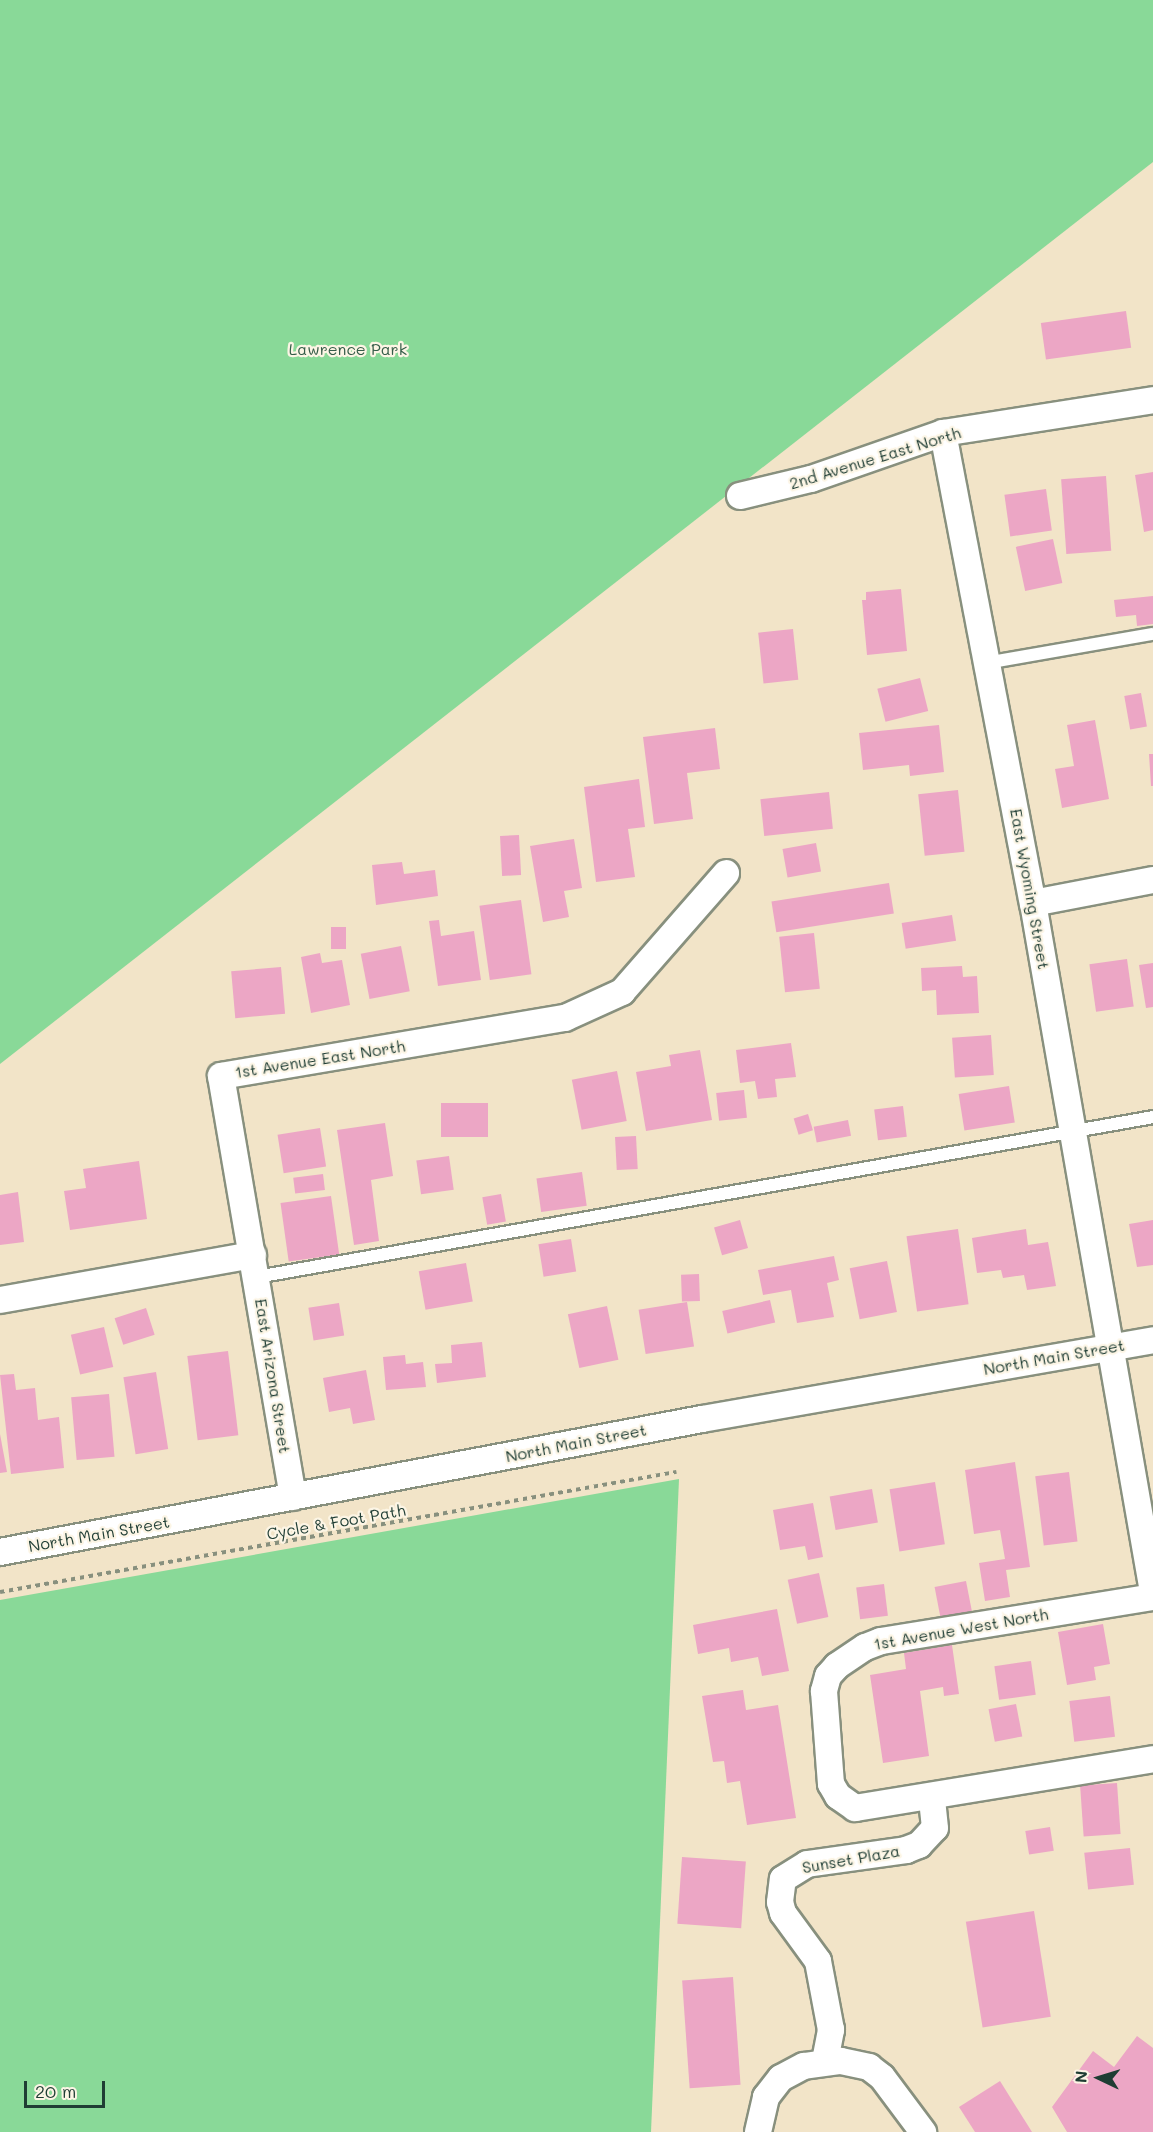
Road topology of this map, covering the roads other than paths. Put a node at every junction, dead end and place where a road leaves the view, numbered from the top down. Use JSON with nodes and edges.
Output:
{"nodes":[{"id":1,"x":1153,"y":400,"type":"edge"},
{"id":2,"x":943,"y":433,"type":"junction"},
{"id":3,"x":740,"y":496,"type":"dead end"},
{"id":4,"x":1153,"y":634,"type":"edge"},
{"id":5,"x":986,"y":663,"type":"junction"},
{"id":6,"x":726,"y":873,"type":"dead end"},
{"id":7,"x":1153,"y":880,"type":"edge"},
{"id":8,"x":1034,"y":903,"type":"junction"},
{"id":9,"x":1153,"y":1117,"type":"edge"},
{"id":10,"x":1072,"y":1131,"type":"junction"},
{"id":11,"x":255,"y":1266,"type":"junction"},
{"id":12,"x":0,"y":1300,"type":"edge"},
{"id":13,"x":1153,"y":1340,"type":"edge"},
{"id":14,"x":1110,"y":1346,"type":"junction"},
{"id":15,"x":293,"y":1497,"type":"junction"},
{"id":16,"x":0,"y":1552,"type":"edge"},
{"id":17,"x":1153,"y":1592,"type":"edge"},
{"id":18,"x":1153,"y":1597,"type":"edge"},
{"id":19,"x":1153,"y":1759,"type":"edge"},
{"id":20,"x":932,"y":1797,"type":"junction"},
{"id":21,"x":825,"y":2061,"type":"junction"},
{"id":22,"x":758,"y":2132,"type":"edge"},
{"id":23,"x":923,"y":2132,"type":"edge"}],
"edges":[{"from":1,"to":2,"type":"street","name":"2nd Avenue East North"},
{"from":2,"to":3,"type":"street","name":"2nd Avenue East North"},
{"from":2,"to":5,"type":"street","name":"East Wyoming Street"},
{"from":4,"to":5,"type":"lane"},
{"from":5,"to":8,"type":"street","name":"East Wyoming Street"},
{"from":6,"to":11,"type":"street","name":"1st Avenue East North"},
{"from":7,"to":8,"type":"street"},
{"from":8,"to":10,"type":"street","name":"East Wyoming Street"},
{"from":9,"to":10,"type":"lane"},
{"from":10,"to":11,"type":"lane"},
{"from":10,"to":14,"type":"street","name":"East Wyoming Street"},
{"from":11,"to":12,"type":"street"},
{"from":11,"to":15,"type":"street","name":"East Arizona Street"},
{"from":13,"to":14,"type":"street","name":"North Main Street"},
{"from":14,"to":15,"type":"street","name":"North Main Street"},
{"from":14,"to":17,"type":"street","name":"East Wyoming Street"},
{"from":15,"to":16,"type":"street","name":"North Main Street"},
{"from":18,"to":20,"type":"street","name":"1st Avenue West North"},
{"from":19,"to":20,"type":"street","name":"1st Avenue West North"},
{"from":20,"to":21,"type":"street","name":"Sunset Plaza"},
{"from":21,"to":22,"type":"street"},
{"from":21,"to":23,"type":"street"}]}
